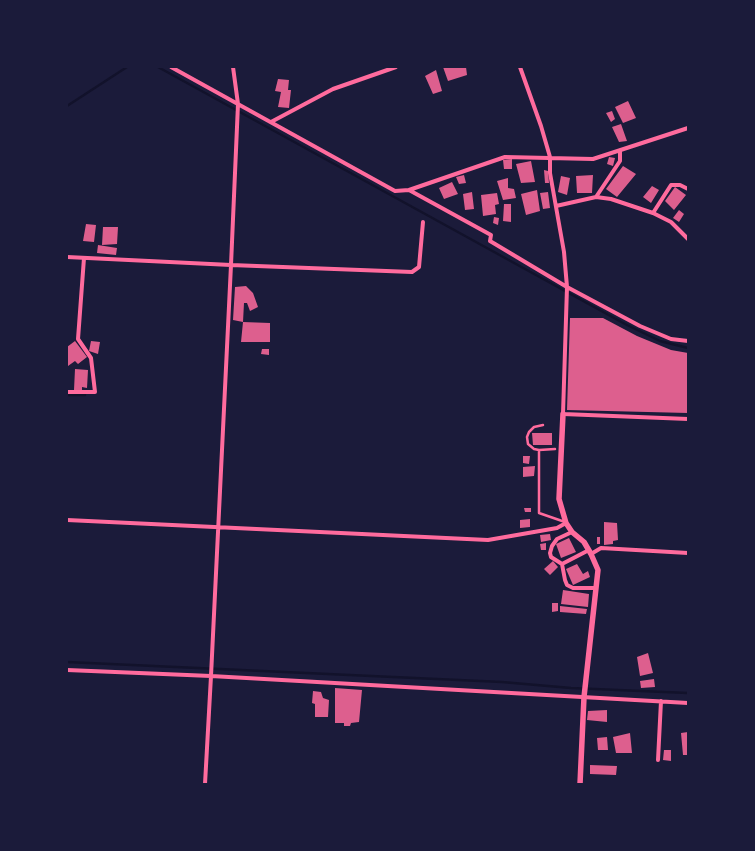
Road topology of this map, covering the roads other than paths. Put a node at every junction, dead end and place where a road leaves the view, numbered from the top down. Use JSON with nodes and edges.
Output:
{"nodes":[{"id":1,"x":171,"y":67,"type":"edge"},
{"id":2,"x":233,"y":67,"type":"edge"},
{"id":3,"x":396,"y":67,"type":"edge"},
{"id":4,"x":520,"y":67,"type":"edge"},
{"id":5,"x":238,"y":104,"type":"junction"},
{"id":6,"x":271,"y":122,"type":"junction"},
{"id":7,"x":688,"y":128,"type":"edge"},
{"id":8,"x":620,"y":150,"type":"junction"},
{"id":9,"x":550,"y":157,"type":"junction"},
{"id":10,"x":688,"y":189,"type":"edge"},
{"id":11,"x":409,"y":190,"type":"junction"},
{"id":12,"x":596,"y":197,"type":"junction"},
{"id":13,"x":556,"y":206,"type":"junction"},
{"id":14,"x":653,"y":213,"type":"junction"},
{"id":15,"x":423,"y":222,"type":"dead end"},
{"id":16,"x":688,"y":239,"type":"edge"},
{"id":17,"x":67,"y":257,"type":"edge"},
{"id":18,"x":84,"y":258,"type":"junction"},
{"id":19,"x":231,"y":265,"type":"junction"},
{"id":20,"x":567,"y":287,"type":"junction"},
{"id":21,"x":688,"y":342,"type":"edge"},
{"id":22,"x":67,"y":392,"type":"edge"},
{"id":23,"x":563,"y":414,"type":"junction"},
{"id":24,"x":688,"y":419,"type":"edge"},
{"id":25,"x":543,"y":425,"type":"dead end"},
{"id":26,"x":555,"y":449,"type":"dead end"},
{"id":27,"x":539,"y":450,"type":"junction"},
{"id":28,"x":67,"y":520,"type":"edge"},
{"id":29,"x":566,"y":523,"type":"junction"},
{"id":30,"x":218,"y":528,"type":"junction"},
{"id":31,"x":572,"y":532,"type":"junction"},
{"id":32,"x":590,"y":552,"type":"junction"},
{"id":33,"x":688,"y":553,"type":"edge"},
{"id":34,"x":562,"y":564,"type":"junction"},
{"id":35,"x":596,"y":588,"type":"junction"},
{"id":36,"x":67,"y":670,"type":"edge"},
{"id":37,"x":212,"y":676,"type":"junction"},
{"id":38,"x":584,"y":698,"type":"junction"},
{"id":39,"x":661,"y":701,"type":"junction"},
{"id":40,"x":688,"y":703,"type":"edge"},
{"id":41,"x":658,"y":760,"type":"dead end"},
{"id":42,"x":205,"y":784,"type":"edge"},
{"id":43,"x":580,"y":784,"type":"edge"}],
"edges":[{"from":1,"to":5,"type":"street"},
{"from":2,"to":5,"type":"street"},
{"from":3,"to":6,"type":"street"},
{"from":4,"to":9,"type":"street"},
{"from":5,"to":6,"type":"street"},
{"from":5,"to":19,"type":"street"},
{"from":6,"to":11,"type":"street"},
{"from":7,"to":8,"type":"street"},
{"from":8,"to":9,"type":"street"},
{"from":8,"to":12,"type":"street"},
{"from":9,"to":11,"type":"street"},
{"from":9,"to":13,"type":"street"},
{"from":10,"to":14,"type":"street"},
{"from":11,"to":20,"type":"street"},
{"from":12,"to":13,"type":"street"},
{"from":12,"to":14,"type":"street"},
{"from":13,"to":20,"type":"street"},
{"from":14,"to":16,"type":"street"},
{"from":15,"to":19,"type":"street"},
{"from":17,"to":18,"type":"street"},
{"from":18,"to":19,"type":"street"},
{"from":18,"to":22,"type":"street"},
{"from":19,"to":30,"type":"street"},
{"from":20,"to":21,"type":"street"},
{"from":20,"to":23,"type":"street"},
{"from":23,"to":24,"type":"street"},
{"from":23,"to":29,"type":"street"},
{"from":25,"to":27,"type":"lane"},
{"from":26,"to":27,"type":"lane"},
{"from":27,"to":29,"type":"lane"},
{"from":28,"to":30,"type":"street"},
{"from":29,"to":30,"type":"street"},
{"from":29,"to":31,"type":"street"},
{"from":30,"to":37,"type":"street"},
{"from":31,"to":32,"type":"street"},
{"from":31,"to":34,"type":"street"},
{"from":32,"to":33,"type":"street"},
{"from":32,"to":34,"type":"street"},
{"from":32,"to":35,"type":"street"},
{"from":34,"to":35,"type":"street"},
{"from":35,"to":38,"type":"street"},
{"from":36,"to":37,"type":"street"},
{"from":37,"to":38,"type":"street"},
{"from":37,"to":42,"type":"street"},
{"from":38,"to":39,"type":"street"},
{"from":38,"to":43,"type":"street"},
{"from":39,"to":40,"type":"street"},
{"from":39,"to":41,"type":"street"}]}
